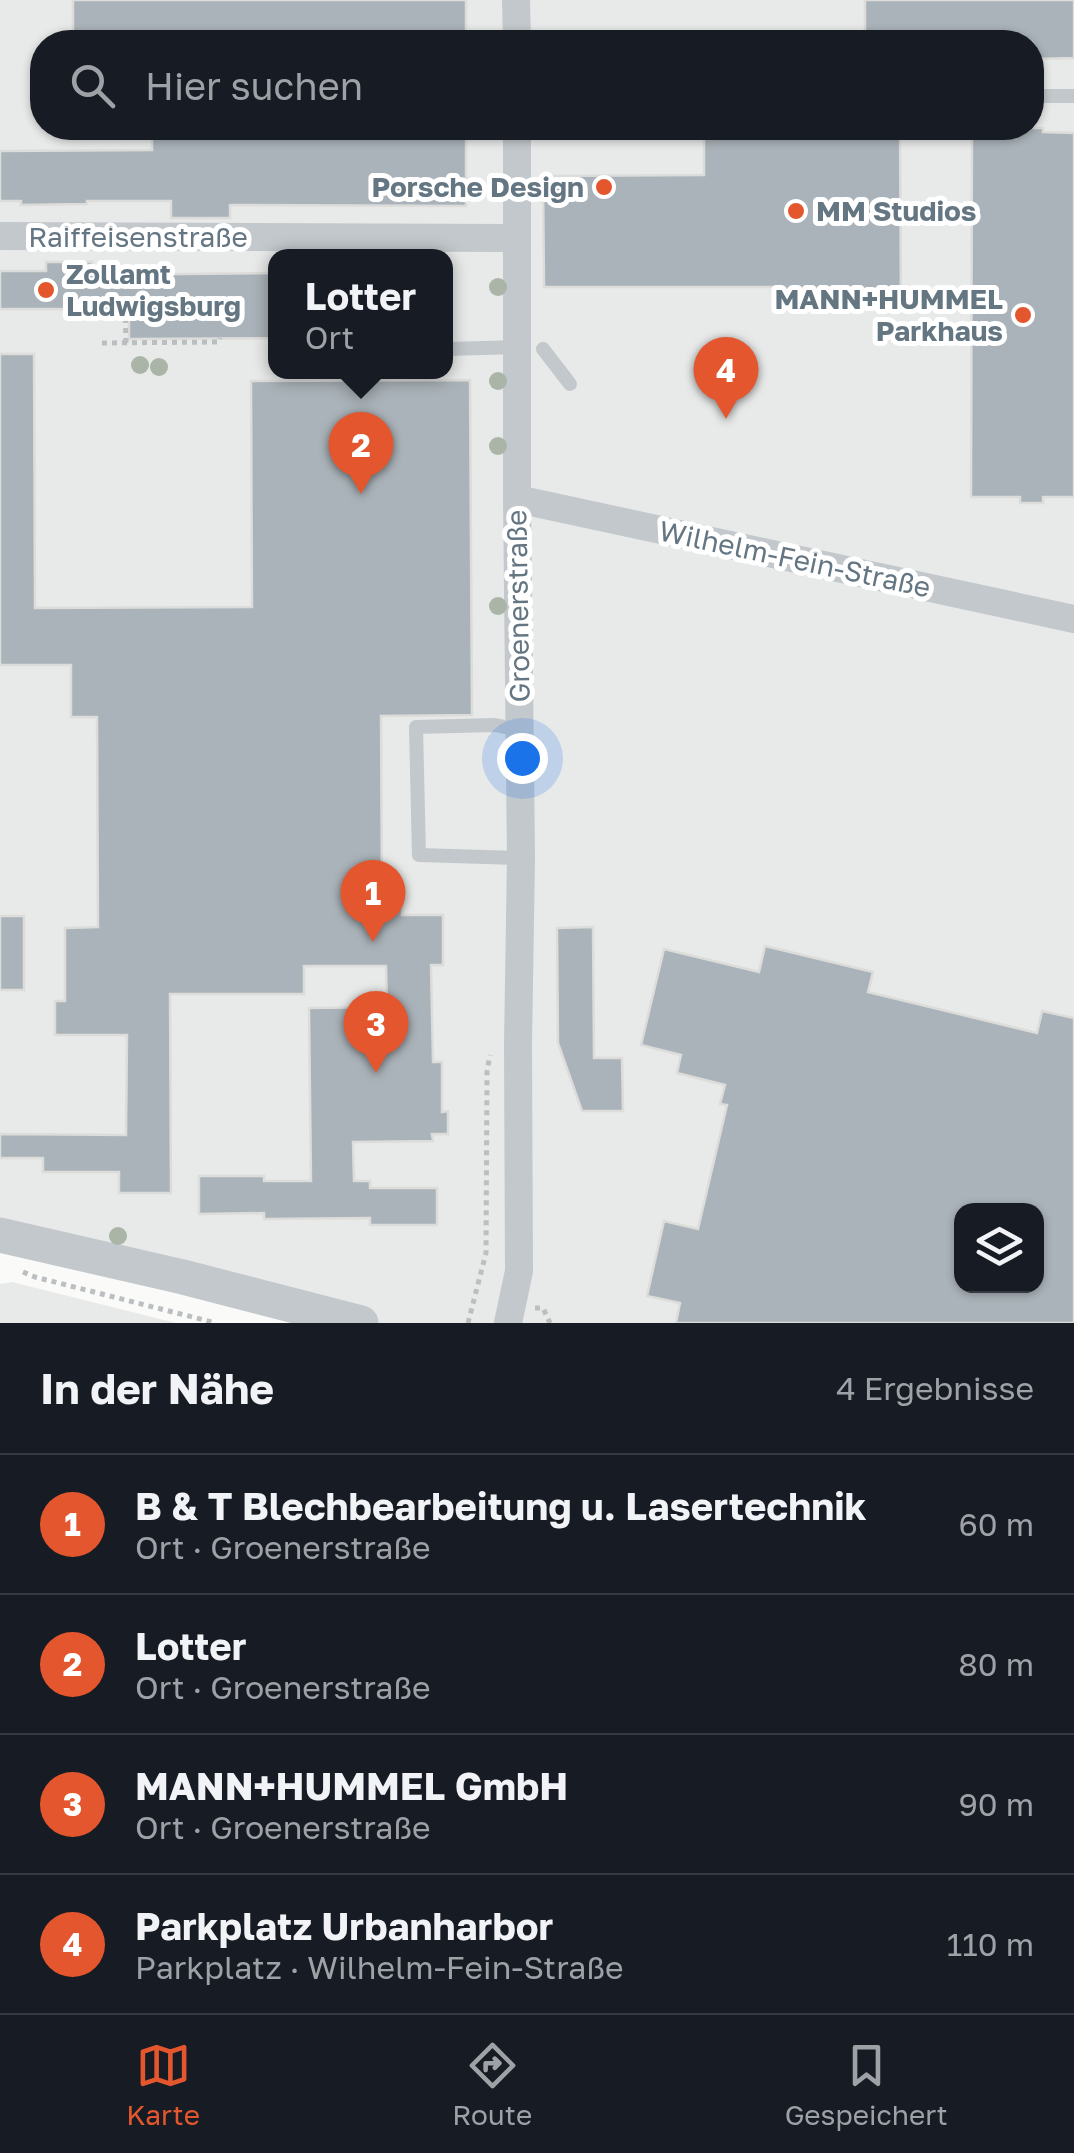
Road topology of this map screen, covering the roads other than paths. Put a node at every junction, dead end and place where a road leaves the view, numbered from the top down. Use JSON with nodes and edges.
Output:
{"nodes":[{"id":1,"x":516,"y":0,"type":"edge"},
{"id":2,"x":517,"y":30,"type":"edge"},
{"id":3,"x":1044,"y":96,"type":"edge"},
{"id":4,"x":1074,"y":96,"type":"edge"},
{"id":5,"x":517,"y":140,"type":"edge"},
{"id":6,"x":0,"y":236,"type":"edge"},
{"id":7,"x":516,"y":238,"type":"junction"},
{"id":8,"x":530,"y":348,"type":"junction"},
{"id":9,"x":453,"y":349,"type":"edge"},
{"id":10,"x":570,"y":384,"type":"dead end"},
{"id":11,"x":517,"y":499,"type":"junction"},
{"id":12,"x":1074,"y":619,"type":"edge"},
{"id":13,"x":520,"y":730,"type":"junction"},
{"id":14,"x":521,"y":858,"type":"junction"},
{"id":15,"x":0,"y":1235,"type":"edge"},
{"id":16,"x":341,"y":1320,"type":"edge"},
{"id":17,"x":508,"y":1323,"type":"edge"}],
"edges":[{"from":1,"to":2,"type":"street"},
{"from":3,"to":4,"type":"lane"},
{"from":5,"to":7,"type":"street","name":"Groenerstraße"},
{"from":6,"to":7,"type":"street","name":"Raiffeisenstraße"},
{"from":7,"to":8,"type":"street","name":"Groenerstraße"},
{"from":8,"to":9,"type":"lane"},
{"from":8,"to":10,"type":"lane"},
{"from":8,"to":11,"type":"street","name":"Groenerstraße"},
{"from":11,"to":12,"type":"street","name":"Wilhelm-Fein-Straße"},
{"from":11,"to":13,"type":"street","name":"Groenerstraße"},
{"from":13,"to":14,"type":"street","name":"Groenerstraße"},
{"from":13,"to":14,"type":"lane"},
{"from":14,"to":17,"type":"street","name":"Groenerstraße"},
{"from":15,"to":16,"type":"street"}]}
